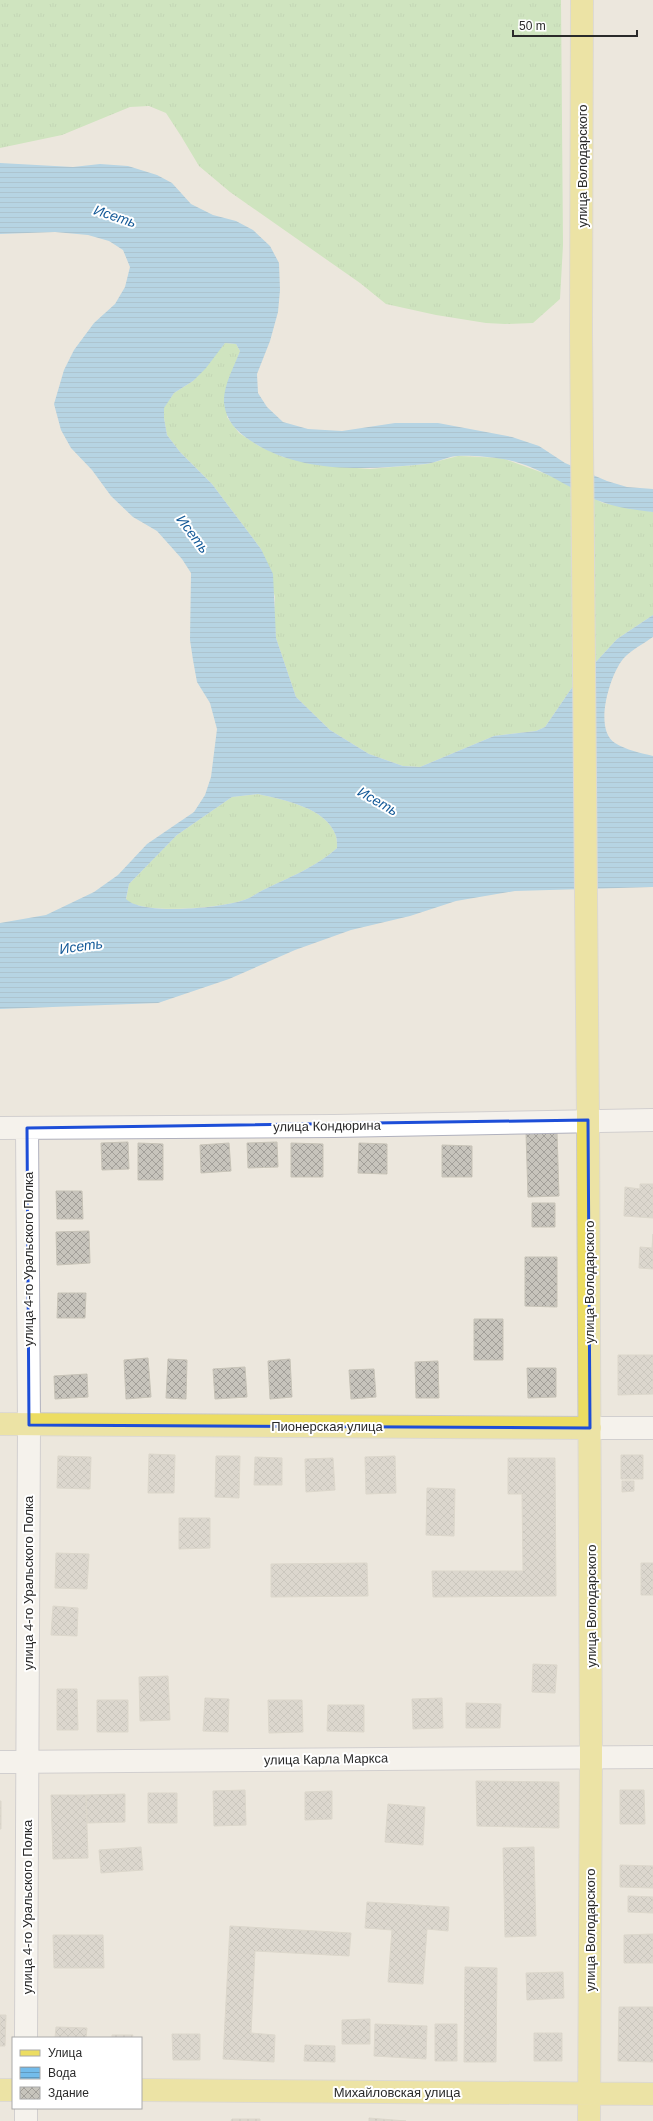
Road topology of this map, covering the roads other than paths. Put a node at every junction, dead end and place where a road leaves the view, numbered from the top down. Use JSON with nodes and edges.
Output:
{"nodes":[{"id":1,"x":582,"y":0,"type":"edge"},
{"id":2,"x":588,"y":1120,"type":"junction"},
{"id":3,"x":653,"y":1120,"type":"edge"},
{"id":4,"x":0,"y":1128,"type":"edge"},
{"id":5,"x":27,"y":1128,"type":"junction"},
{"id":6,"x":0,"y":1424,"type":"edge"},
{"id":7,"x":29,"y":1425,"type":"junction"},
{"id":8,"x":590,"y":1428,"type":"junction"},
{"id":9,"x":653,"y":1428,"type":"edge"},
{"id":10,"x":591,"y":1757,"type":"junction"},
{"id":11,"x":653,"y":1757,"type":"edge"},
{"id":12,"x":0,"y":1762,"type":"edge"},
{"id":13,"x":28,"y":1762,"type":"junction"},
{"id":14,"x":26,"y":2037,"type":"edge"},
{"id":15,"x":0,"y":2090,"type":"edge"},
{"id":16,"x":12,"y":2090,"type":"edge"},
{"id":17,"x":142,"y":2090,"type":"edge"},
{"id":18,"x":589,"y":2093,"type":"junction"},
{"id":19,"x":653,"y":2094,"type":"edge"},
{"id":20,"x":26,"y":2109,"type":"edge"},
{"id":21,"x":26,"y":2121,"type":"edge"},
{"id":22,"x":589,"y":2121,"type":"edge"}],
"edges":[{"from":1,"to":2,"type":"main road","name":"улица Володарского"},
{"from":2,"to":3,"type":"street","name":"улица Кондюрина"},
{"from":2,"to":5,"type":"street","name":"улица Кондюрина"},
{"from":2,"to":8,"type":"main road","name":"улица Володарского"},
{"from":4,"to":5,"type":"street","name":"улица Кондюрина"},
{"from":5,"to":7,"type":"street","name":"улица 4-го Уральского Полка"},
{"from":6,"to":7,"type":"main road","name":"Пионерская улица"},
{"from":7,"to":8,"type":"main road","name":"Пионерская улица"},
{"from":7,"to":13,"type":"street","name":"улица 4-го Уральского Полка"},
{"from":8,"to":9,"type":"street","name":"Пионерская улица"},
{"from":8,"to":10,"type":"main road","name":"улица Володарского"},
{"from":10,"to":11,"type":"street","name":"улица Карла Маркса"},
{"from":10,"to":13,"type":"street","name":"улица Карла Маркса"},
{"from":10,"to":18,"type":"main road","name":"улица Володарского"},
{"from":12,"to":13,"type":"street","name":"улица Карла Маркса"},
{"from":13,"to":14,"type":"street","name":"улица 4-го Уральского Полка"},
{"from":15,"to":16,"type":"main road"},
{"from":17,"to":18,"type":"main road","name":"Михайловская улица"},
{"from":18,"to":19,"type":"main road","name":"Михайловская улица"},
{"from":18,"to":22,"type":"main road","name":"улица Володарского"},
{"from":20,"to":21,"type":"street"}]}
